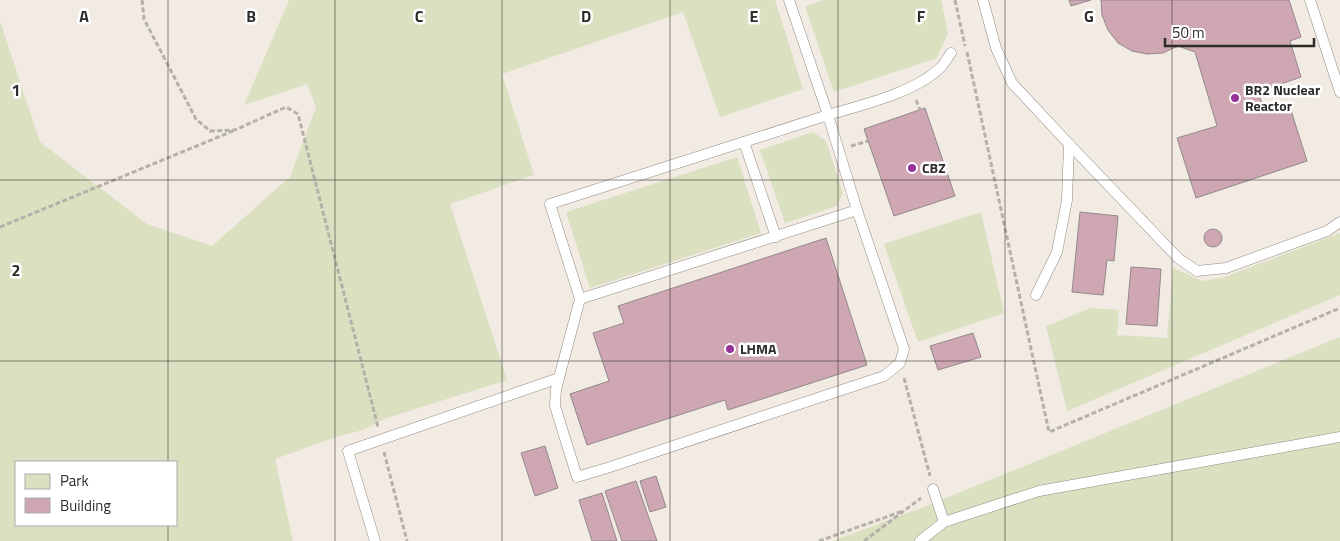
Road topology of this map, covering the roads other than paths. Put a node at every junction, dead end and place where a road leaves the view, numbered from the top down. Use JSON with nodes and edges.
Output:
{"nodes":[{"id":1,"x":789,"y":0,"type":"edge"},
{"id":2,"x":983,"y":0,"type":"edge"},
{"id":3,"x":1310,"y":0,"type":"edge"},
{"id":4,"x":951,"y":53,"type":"dead end"},
{"id":5,"x":1340,"y":92,"type":"edge"},
{"id":6,"x":828,"y":115,"type":"junction"},
{"id":7,"x":744,"y":142,"type":"junction"},
{"id":8,"x":1069,"y":144,"type":"junction"},
{"id":9,"x":857,"y":210,"type":"junction"},
{"id":10,"x":1340,"y":222,"type":"edge"},
{"id":11,"x":776,"y":237,"type":"junction"},
{"id":12,"x":1036,"y":295,"type":"dead end"},
{"id":13,"x":580,"y":299,"type":"junction"},
{"id":14,"x":559,"y":378,"type":"junction"},
{"id":15,"x":1340,"y":437,"type":"edge"},
{"id":16,"x":933,"y":489,"type":"road end"},
{"id":17,"x":944,"y":522,"type":"junction"},
{"id":18,"x":375,"y":541,"type":"edge"},
{"id":19,"x":920,"y":541,"type":"edge"}],
"edges":[{"from":1,"to":6,"type":"lane"},
{"from":2,"to":8,"type":"lane"},
{"from":3,"to":5,"type":"lane"},
{"from":4,"to":6,"type":"lane"},
{"from":6,"to":7,"type":"lane"},
{"from":6,"to":9,"type":"lane"},
{"from":7,"to":11,"type":"lane"},
{"from":7,"to":13,"type":"lane"},
{"from":8,"to":10,"type":"lane"},
{"from":8,"to":12,"type":"lane"},
{"from":9,"to":11,"type":"lane"},
{"from":9,"to":14,"type":"lane"},
{"from":11,"to":13,"type":"lane"},
{"from":13,"to":14,"type":"lane"},
{"from":14,"to":18,"type":"lane"},
{"from":15,"to":17,"type":"lane"},
{"from":16,"to":17,"type":"lane"},
{"from":17,"to":19,"type":"lane"}]}
